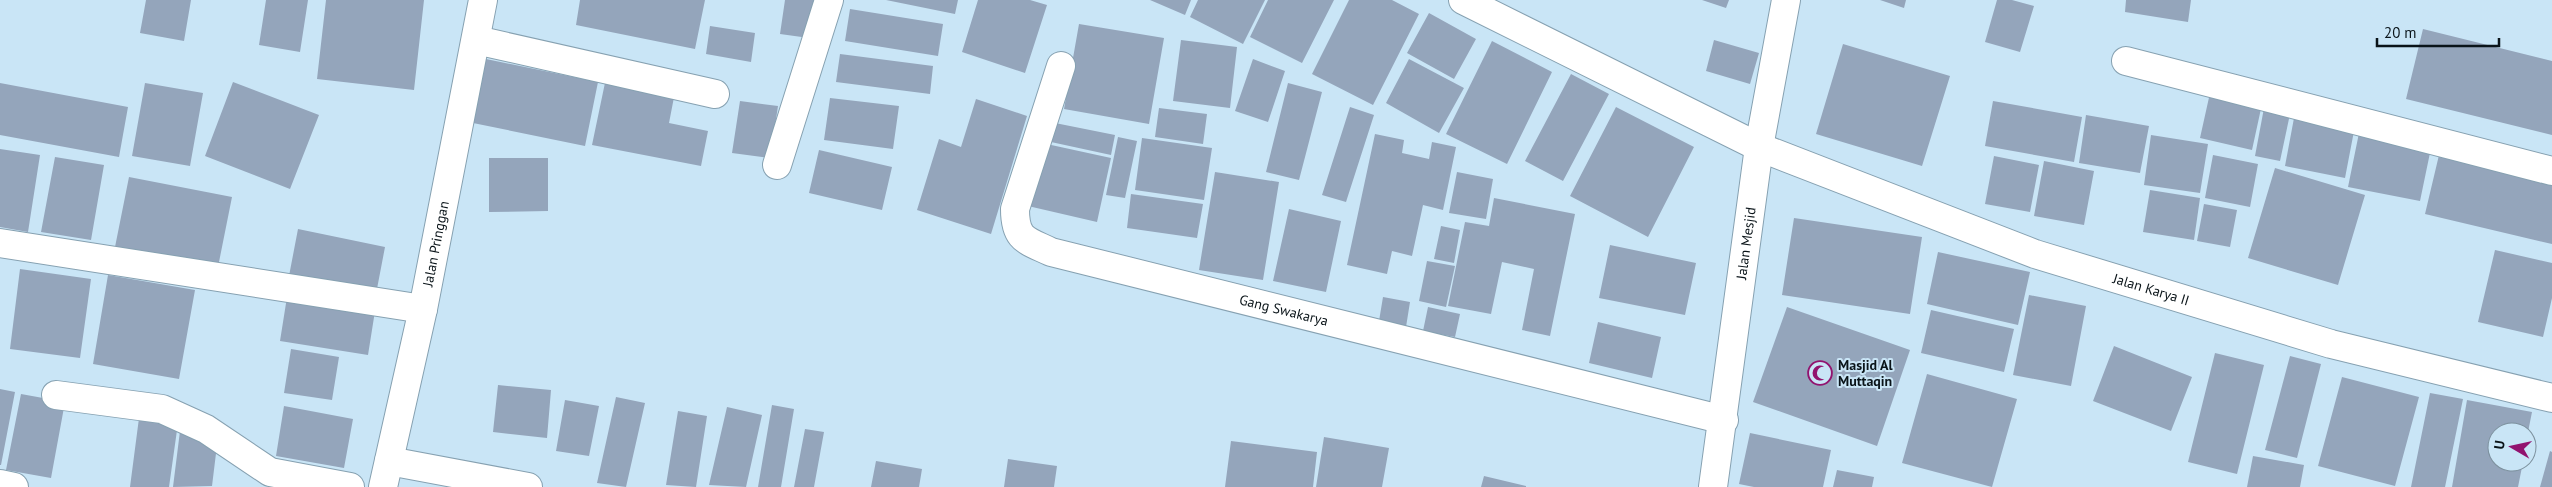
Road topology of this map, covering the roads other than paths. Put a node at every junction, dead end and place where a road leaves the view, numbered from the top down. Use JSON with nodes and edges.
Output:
{"nodes":[{"id":1,"x":483,"y":0,"type":"edge"},
{"id":2,"x":829,"y":0,"type":"edge"},
{"id":3,"x":1463,"y":0,"type":"edge"},
{"id":4,"x":1786,"y":0,"type":"edge"},
{"id":5,"x":476,"y":40,"type":"junction"},
{"id":6,"x":2126,"y":61,"type":"dead end"},
{"id":7,"x":1061,"y":66,"type":"dead end"},
{"id":8,"x":715,"y":94,"type":"dead end"},
{"id":9,"x":1759,"y":147,"type":"junction"},
{"id":10,"x":777,"y":165,"type":"dead end"},
{"id":11,"x":2552,"y":171,"type":"edge"},
{"id":12,"x":0,"y":244,"type":"edge"},
{"id":13,"x":423,"y":309,"type":"junction"},
{"id":14,"x":56,"y":395,"type":"dead end"},
{"id":15,"x":2552,"y":398,"type":"edge"},
{"id":16,"x":1724,"y":420,"type":"junction"},
{"id":17,"x":389,"y":461,"type":"junction"},
{"id":18,"x":0,"y":484,"type":"edge"},
{"id":19,"x":14,"y":487,"type":"edge"},
{"id":20,"x":350,"y":487,"type":"edge"},
{"id":21,"x":383,"y":487,"type":"edge"},
{"id":22,"x":528,"y":487,"type":"edge"},
{"id":23,"x":1713,"y":487,"type":"edge"}],
"edges":[{"from":1,"to":5,"type":"street","name":"Jalan Pringgan"},
{"from":2,"to":10,"type":"street"},
{"from":3,"to":9,"type":"street","name":"Jalan Karya II"},
{"from":4,"to":9,"type":"street","name":"Jalan Mesjid"},
{"from":5,"to":8,"type":"street"},
{"from":5,"to":13,"type":"street","name":"Jalan Pringgan"},
{"from":6,"to":11,"type":"street"},
{"from":7,"to":16,"type":"street","name":"Gang Swakarya"},
{"from":9,"to":15,"type":"street","name":"Jalan Karya II"},
{"from":9,"to":16,"type":"street","name":"Jalan Mesjid"},
{"from":12,"to":13,"type":"street"},
{"from":13,"to":17,"type":"street","name":"Jalan Pringgan"},
{"from":14,"to":20,"type":"street"},
{"from":16,"to":23,"type":"street","name":"Jalan Mesjid"},
{"from":17,"to":21,"type":"street","name":"Jalan Pringgan"},
{"from":17,"to":22,"type":"street"},
{"from":18,"to":19,"type":"street"}]}
